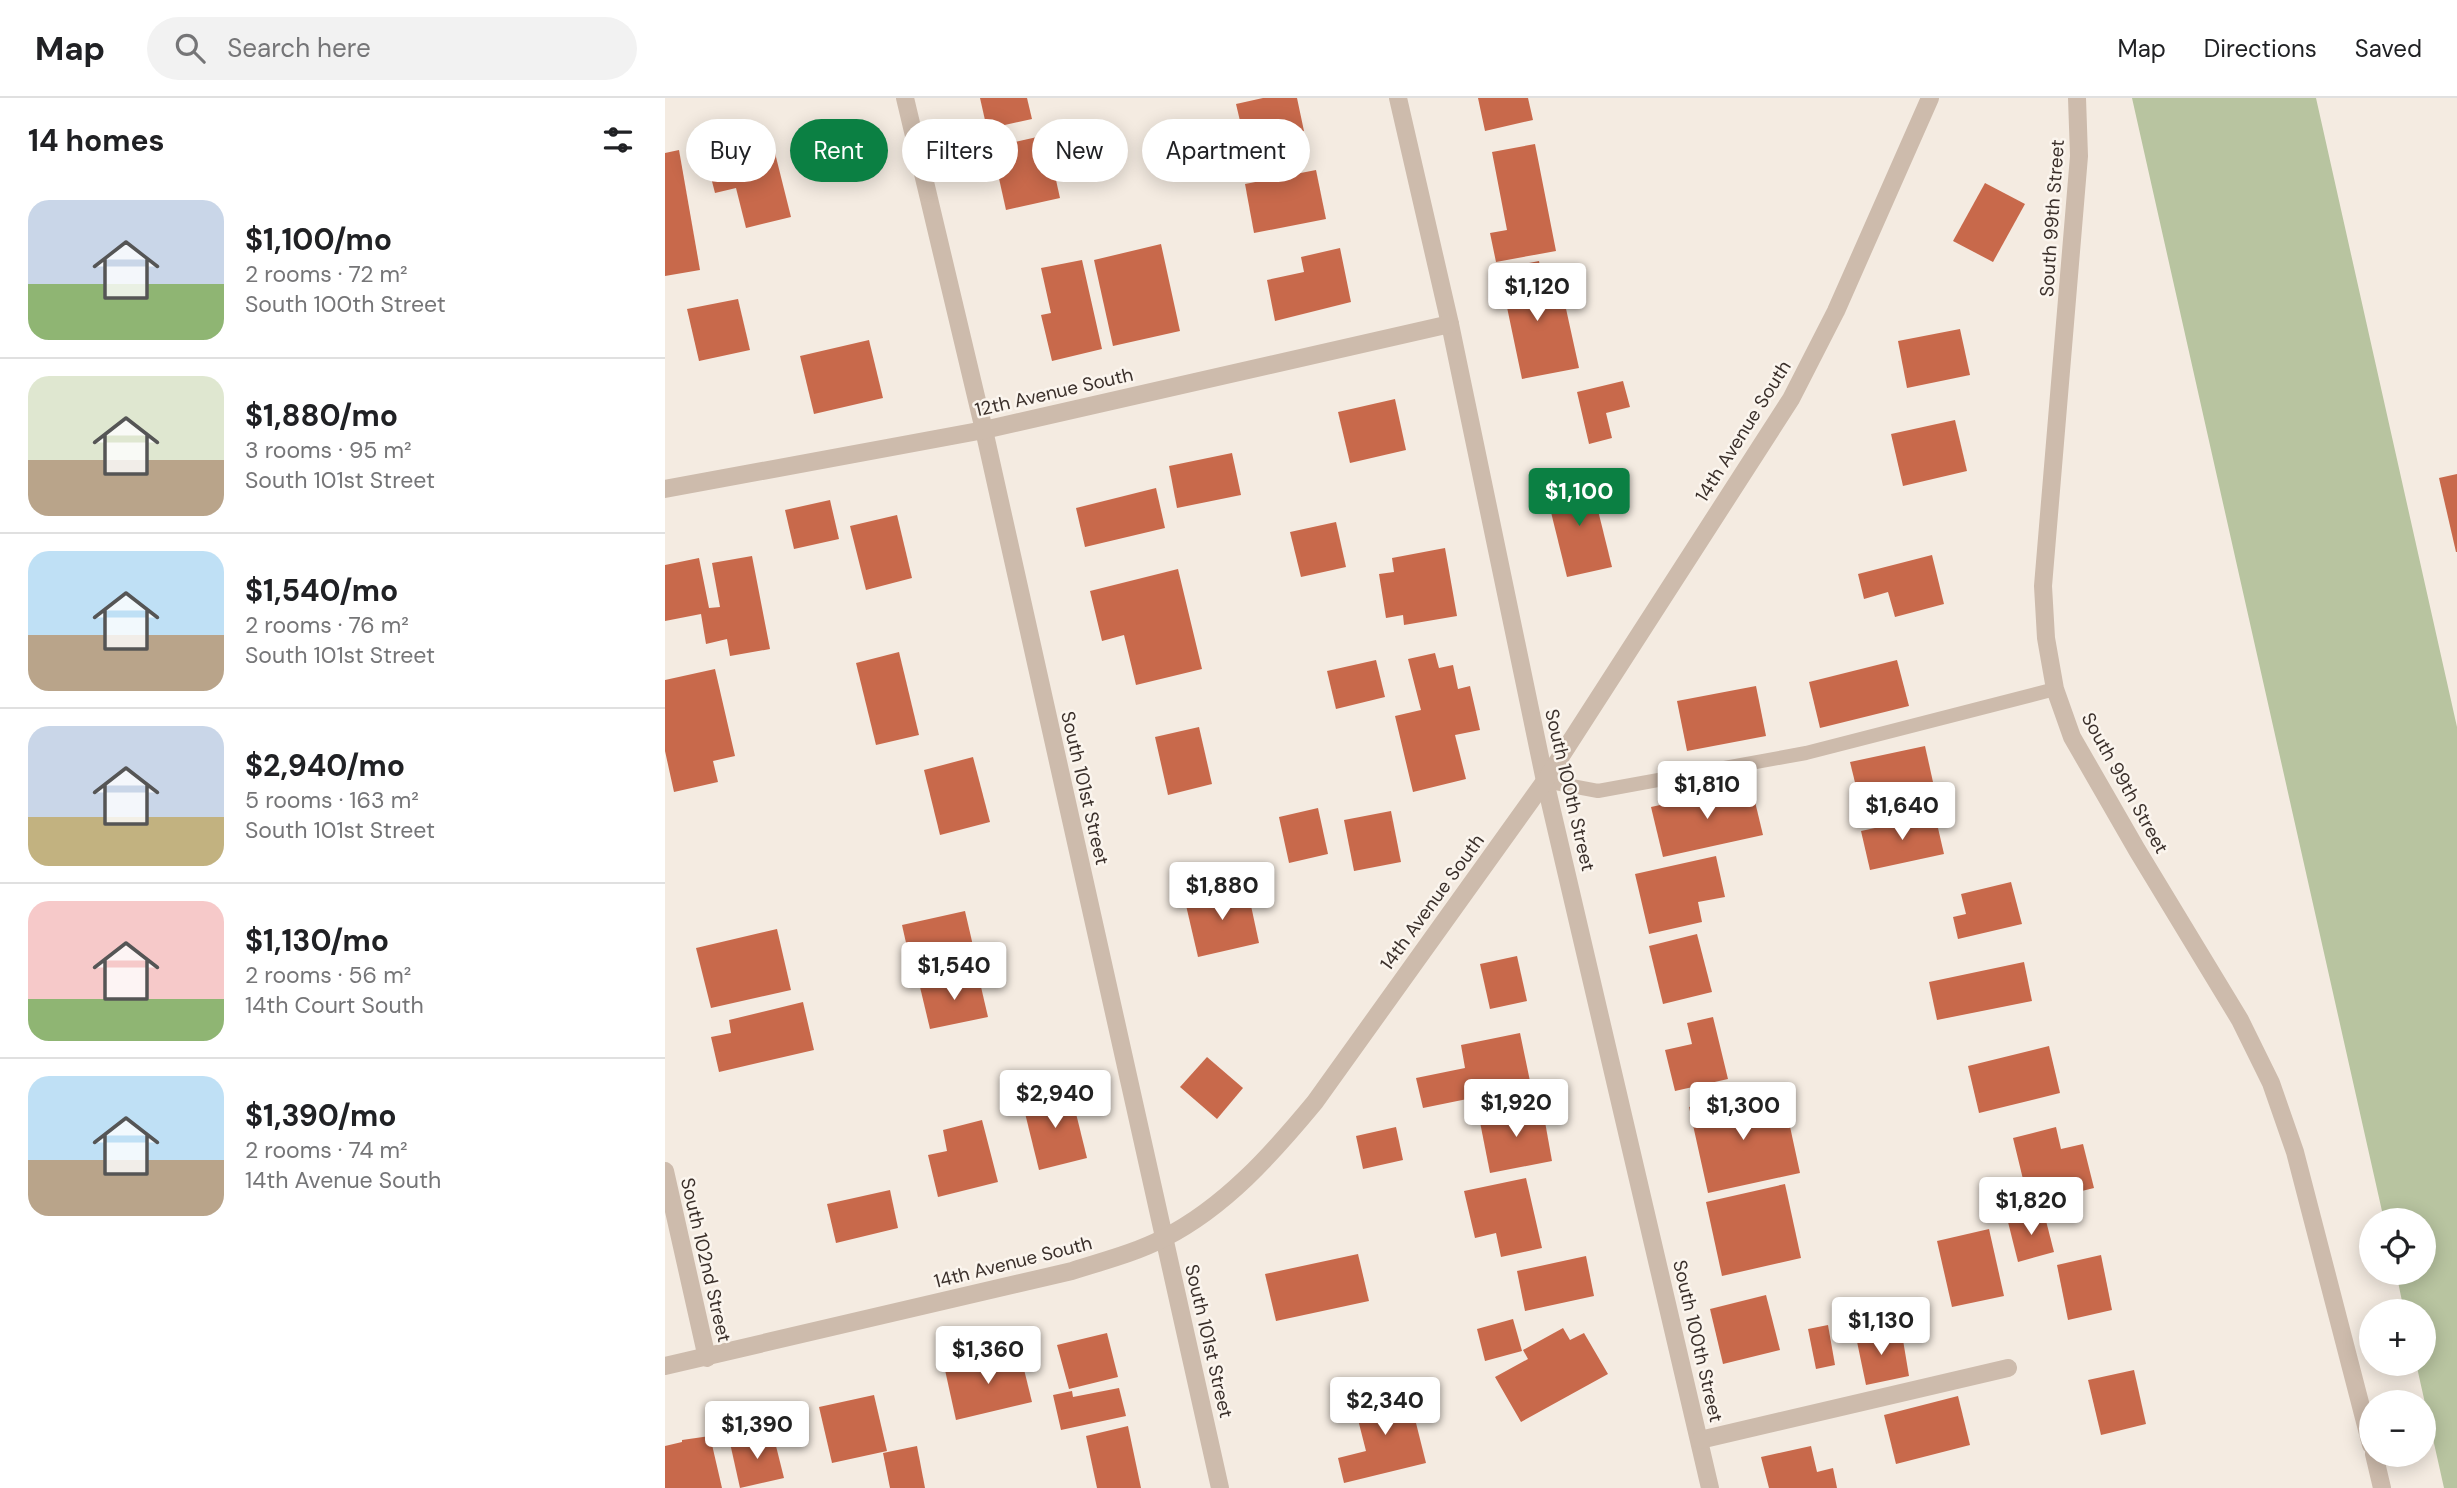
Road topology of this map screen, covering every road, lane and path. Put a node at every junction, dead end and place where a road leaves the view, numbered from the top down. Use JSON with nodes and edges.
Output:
{"nodes":[{"id":1,"x":905,"y":98,"type":"edge"},
{"id":2,"x":1398,"y":98,"type":"edge"},
{"id":3,"x":1930,"y":98,"type":"edge"},
{"id":4,"x":2077,"y":98,"type":"edge"},
{"id":5,"x":1450,"y":324,"type":"junction"},
{"id":6,"x":984,"y":430,"type":"junction"},
{"id":7,"x":665,"y":489,"type":"edge"},
{"id":8,"x":2055,"y":689,"type":"junction"},
{"id":9,"x":1545,"y":780,"type":"junction"},
{"id":10,"x":665,"y":1171,"type":"edge"},
{"id":11,"x":1164,"y":1238,"type":"junction"},
{"id":12,"x":706,"y":1358,"type":"junction"},
{"id":13,"x":665,"y":1366,"type":"edge"},
{"id":14,"x":2008,"y":1368,"type":"dead end"},
{"id":15,"x":2359,"y":1399,"type":"edge"},
{"id":16,"x":1700,"y":1440,"type":"junction"},
{"id":17,"x":2377,"y":1467,"type":"edge"},
{"id":18,"x":1220,"y":1488,"type":"edge"},
{"id":19,"x":1710,"y":1488,"type":"edge"},
{"id":20,"x":2382,"y":1488,"type":"edge"}],
"edges":[{"from":1,"to":6,"type":"street","name":"South 101st Street"},
{"from":2,"to":5,"type":"street","name":"South 100th Street"},
{"from":3,"to":9,"type":"street","name":"14th Avenue South"},
{"from":4,"to":8,"type":"street","name":"South 99th Street"},
{"from":5,"to":6,"type":"street","name":"12th Avenue South"},
{"from":5,"to":9,"type":"street","name":"South 100th Street"},
{"from":6,"to":7,"type":"street","name":"12th Avenue South"},
{"from":6,"to":11,"type":"street","name":"South 101st Street"},
{"from":8,"to":9,"type":"lane"},
{"from":8,"to":15,"type":"street","name":"South 99th Street"},
{"from":9,"to":11,"type":"street","name":"14th Avenue South"},
{"from":9,"to":16,"type":"street","name":"South 100th Street"},
{"from":10,"to":12,"type":"street","name":"South 102nd Street"},
{"from":11,"to":12,"type":"street","name":"14th Avenue South"},
{"from":11,"to":18,"type":"street","name":"South 101st Street"},
{"from":12,"to":13,"type":"street","name":"14th Avenue South"},
{"from":14,"to":16,"type":"street"},
{"from":16,"to":19,"type":"street","name":"South 100th Street"},
{"from":17,"to":20,"type":"street"}]}
